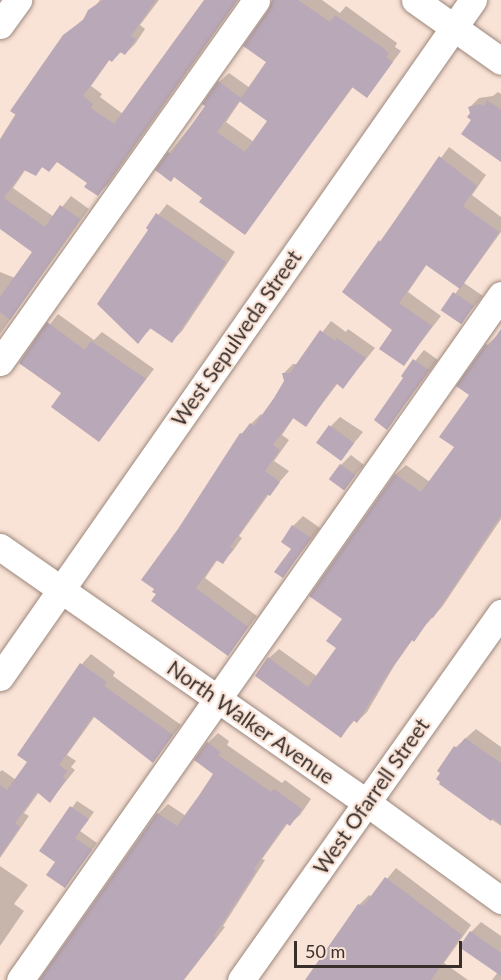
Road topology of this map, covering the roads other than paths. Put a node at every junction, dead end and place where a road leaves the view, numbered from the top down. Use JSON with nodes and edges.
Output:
{"nodes":[{"id":1,"x":18,"y":0,"type":"edge"},
{"id":2,"x":256,"y":0,"type":"edge"},
{"id":3,"x":415,"y":0,"type":"edge"},
{"id":4,"x":473,"y":0,"type":"edge"},
{"id":5,"x":0,"y":25,"type":"edge"},
{"id":6,"x":454,"y":27,"type":"junction"},
{"id":7,"x":501,"y":61,"type":"edge"},
{"id":8,"x":501,"y":295,"type":"edge"},
{"id":9,"x":0,"y":362,"type":"edge"},
{"id":10,"x":3,"y":555,"type":"edge"},
{"id":11,"x":61,"y":589,"type":"junction"},
{"id":12,"x":501,"y":613,"type":"edge"},
{"id":13,"x":0,"y":677,"type":"edge"},
{"id":14,"x":216,"y":698,"type":"junction"},
{"id":15,"x":366,"y":802,"type":"junction"},
{"id":16,"x":501,"y":900,"type":"edge"},
{"id":17,"x":20,"y":980,"type":"edge"},
{"id":18,"x":241,"y":980,"type":"edge"}],
"edges":[{"from":1,"to":5,"type":"street"},
{"from":2,"to":9,"type":"street"},
{"from":3,"to":6,"type":"street"},
{"from":4,"to":6,"type":"street","name":"West Sepulveda Street"},
{"from":6,"to":7,"type":"street"},
{"from":6,"to":11,"type":"street","name":"West Sepulveda Street"},
{"from":8,"to":14,"type":"street"},
{"from":10,"to":11,"type":"street","name":"North Walker Avenue"},
{"from":11,"to":13,"type":"street","name":"West Sepulveda Street"},
{"from":11,"to":14,"type":"street","name":"North Walker Avenue"},
{"from":12,"to":15,"type":"street","name":"West Ofarrell Street"},
{"from":14,"to":15,"type":"street","name":"North Walker Avenue"},
{"from":14,"to":17,"type":"street"},
{"from":15,"to":16,"type":"street","name":"North Walker Avenue"},
{"from":15,"to":18,"type":"street","name":"West Ofarrell Street"}]}
